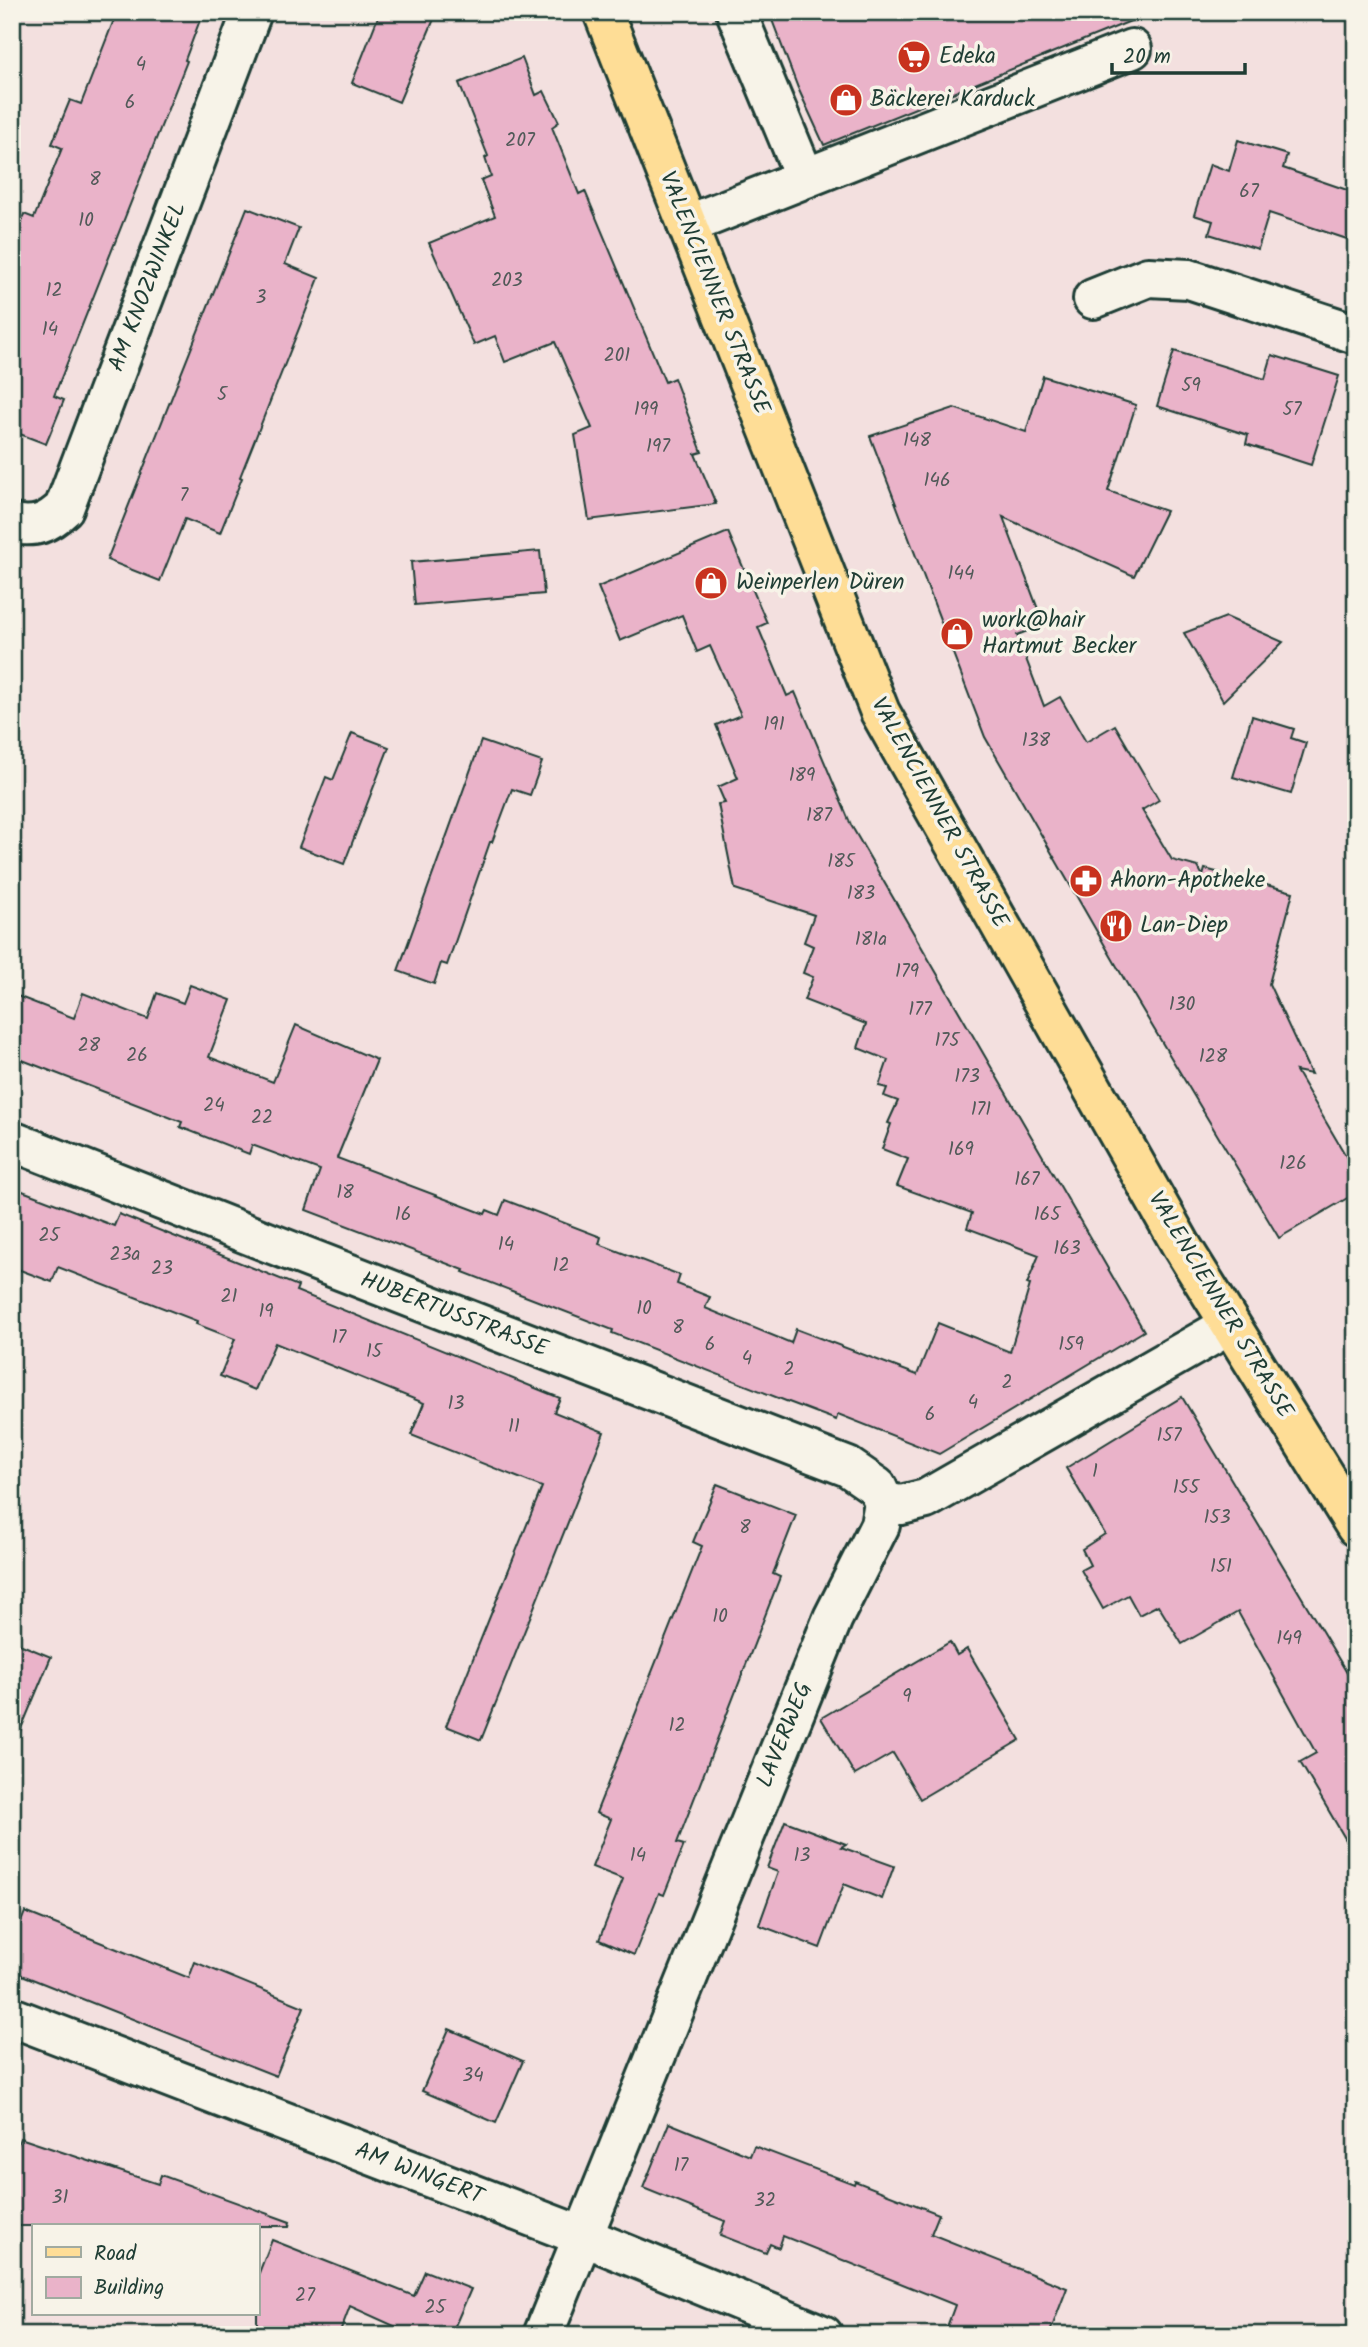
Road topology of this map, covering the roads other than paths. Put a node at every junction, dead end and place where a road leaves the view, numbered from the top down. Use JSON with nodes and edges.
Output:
{"nodes":[{"id":1,"x":252,"y":12,"type":"edge"},
{"id":2,"x":603,"y":12,"type":"edge"},
{"id":3,"x":736,"y":12,"type":"edge"},
{"id":4,"x":1132,"y":49,"type":"dead end"},
{"id":5,"x":805,"y":178,"type":"junction"},
{"id":6,"x":687,"y":225,"type":"junction"},
{"id":7,"x":1093,"y":299,"type":"dead end"},
{"id":8,"x":1356,"y":334,"type":"edge"},
{"id":9,"x":12,"y":524,"type":"edge"},
{"id":10,"x":12,"y":1141,"type":"edge"},
{"id":11,"x":1230,"y":1325,"type":"junction"},
{"id":12,"x":884,"y":1502,"type":"junction"},
{"id":13,"x":1356,"y":1528,"type":"edge"},
{"id":14,"x":12,"y":2017,"type":"edge"},
{"id":15,"x":582,"y":2236,"type":"junction"},
{"id":16,"x":543,"y":2335,"type":"edge"},
{"id":17,"x":824,"y":2335,"type":"edge"}],
"edges":[{"from":1,"to":9,"type":"street","name":"AM KNOZWINKEL"},
{"from":2,"to":6,"type":"main road","name":"VALENCIENNER STRASSE"},
{"from":3,"to":5,"type":"street"},
{"from":4,"to":5,"type":"street"},
{"from":5,"to":6,"type":"street"},
{"from":6,"to":11,"type":"main road","name":"VALENCIENNER STRASSE"},
{"from":7,"to":8,"type":"street"},
{"from":10,"to":12,"type":"street","name":"HUBERTUSSTRASSE"},
{"from":11,"to":12,"type":"street"},
{"from":11,"to":13,"type":"main road","name":"VALENCIENNER STRASSE"},
{"from":12,"to":15,"type":"street","name":"LAVERWEG"},
{"from":14,"to":15,"type":"street","name":"AM WINGERT"},
{"from":15,"to":16,"type":"street","name":"LAVERWEG"},
{"from":15,"to":17,"type":"street","name":"AM WINGERT"}]}
